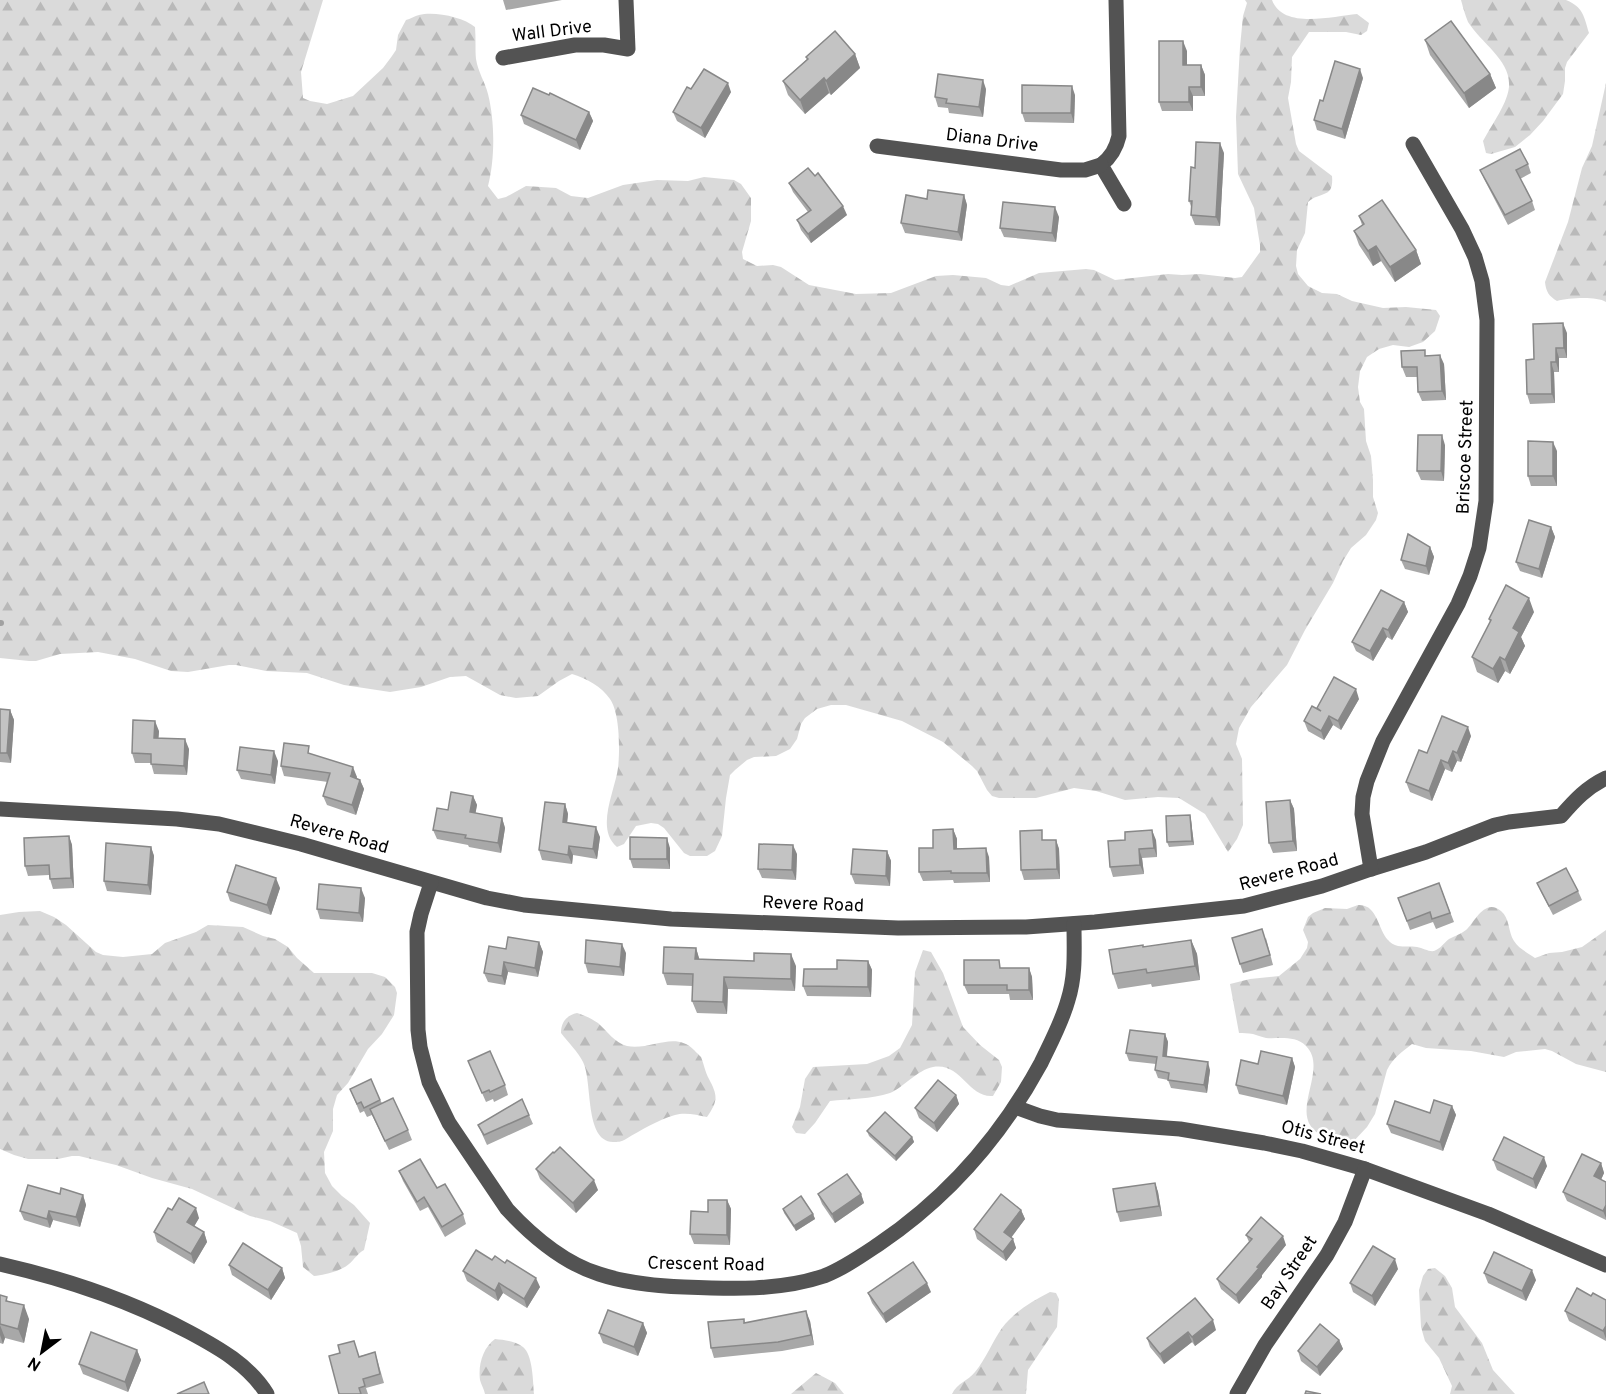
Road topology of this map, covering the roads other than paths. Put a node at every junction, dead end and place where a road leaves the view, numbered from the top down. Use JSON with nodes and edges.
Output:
{"nodes":[{"id":1,"x":626,"y":0,"type":"edge"},
{"id":2,"x":1116,"y":0,"type":"edge"},
{"id":3,"x":503,"y":58,"type":"dead end"},
{"id":4,"x":1413,"y":144,"type":"dead end"},
{"id":5,"x":877,"y":146,"type":"dead end"},
{"id":6,"x":1101,"y":165,"type":"junction"},
{"id":7,"x":1124,"y":204,"type":"dead end"},
{"id":8,"x":1606,"y":778,"type":"edge"},
{"id":9,"x":0,"y":809,"type":"edge"},
{"id":10,"x":1371,"y":868,"type":"junction"},
{"id":11,"x":431,"y":883,"type":"junction"},
{"id":12,"x":1074,"y":924,"type":"junction"},
{"id":13,"x":1015,"y":1107,"type":"junction"},
{"id":14,"x":1365,"y":1169,"type":"junction"},
{"id":15,"x":0,"y":1264,"type":"edge"},
{"id":16,"x":1606,"y":1265,"type":"edge"},
{"id":17,"x":267,"y":1394,"type":"edge"},
{"id":18,"x":1237,"y":1394,"type":"edge"}],
"edges":[{"from":1,"to":3,"type":"street","name":"Wall Drive"},
{"from":2,"to":6,"type":"street"},
{"from":4,"to":10,"type":"street","name":"Briscoe Street"},
{"from":5,"to":6,"type":"street","name":"Diana Drive"},
{"from":6,"to":7,"type":"street"},
{"from":8,"to":10,"type":"street","name":"Revere Road"},
{"from":9,"to":11,"type":"street","name":"Revere Road"},
{"from":10,"to":12,"type":"street","name":"Revere Road"},
{"from":11,"to":12,"type":"street","name":"Revere Road"},
{"from":11,"to":13,"type":"street","name":"Crescent Road"},
{"from":12,"to":13,"type":"street","name":"Crescent Road"},
{"from":13,"to":14,"type":"street","name":"Otis Street"},
{"from":14,"to":16,"type":"street","name":"Otis Street"},
{"from":14,"to":18,"type":"street","name":"Bay Street"},
{"from":15,"to":17,"type":"street"}]}
